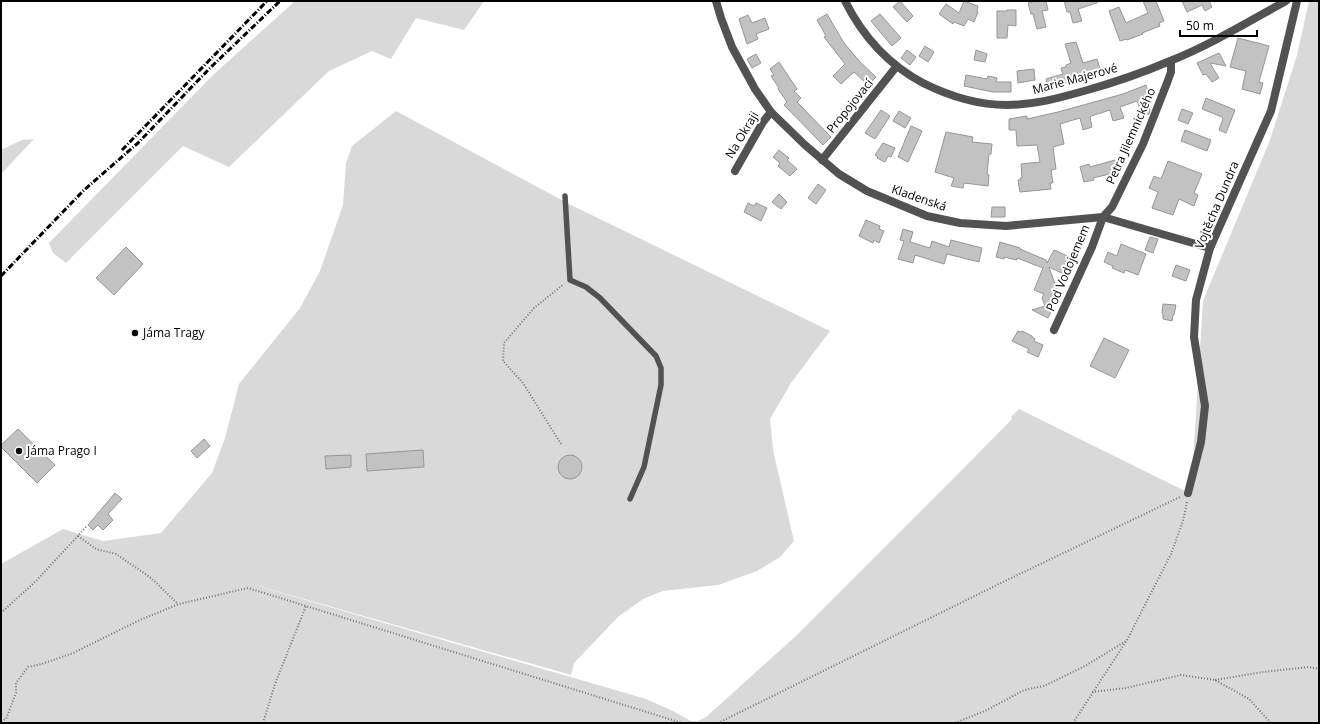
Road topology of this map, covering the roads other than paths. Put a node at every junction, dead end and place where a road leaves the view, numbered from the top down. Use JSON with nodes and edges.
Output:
{"nodes":[{"id":1,"x":716,"y":1,"type":"edge"},
{"id":2,"x":845,"y":1,"type":"edge"},
{"id":3,"x":1286,"y":1,"type":"edge"},
{"id":4,"x":1296,"y":1,"type":"edge"},
{"id":5,"x":1171,"y":61,"type":"junction"},
{"id":6,"x":896,"y":67,"type":"junction"},
{"id":7,"x":771,"y":112,"type":"junction"},
{"id":8,"x":822,"y":160,"type":"junction"},
{"id":9,"x":735,"y":171,"type":"dead end"},
{"id":10,"x":565,"y":196,"type":"dead end"},
{"id":11,"x":1103,"y":216,"type":"junction"},
{"id":12,"x":1210,"y":248,"type":"junction"},
{"id":13,"x":1054,"y":330,"type":"dead end"},
{"id":14,"x":1188,"y":493,"type":"road end"},
{"id":15,"x":630,"y":499,"type":"dead end"}],
"edges":[{"from":1,"to":7,"type":"street","name":"Kladenská"},
{"from":2,"to":6,"type":"street","name":"Marie Majerové"},
{"from":3,"to":5,"type":"street","name":"Marie Majerové"},
{"from":4,"to":12,"type":"street","name":"Vojtěcha Dundra"},
{"from":5,"to":6,"type":"street","name":"Marie Majerové"},
{"from":5,"to":11,"type":"street","name":"Petra Jilemnického"},
{"from":6,"to":8,"type":"street","name":"Propojovací"},
{"from":7,"to":8,"type":"street","name":"Kladenská"},
{"from":7,"to":9,"type":"street","name":"Na Okraji"},
{"from":8,"to":11,"type":"street","name":"Kladenská"},
{"from":10,"to":15,"type":"lane"},
{"from":11,"to":12,"type":"street","name":"Kladenská"},
{"from":11,"to":13,"type":"street","name":"Pod Vodojemem"},
{"from":12,"to":14,"type":"street","name":"Vojtěcha Dundra"}]}
